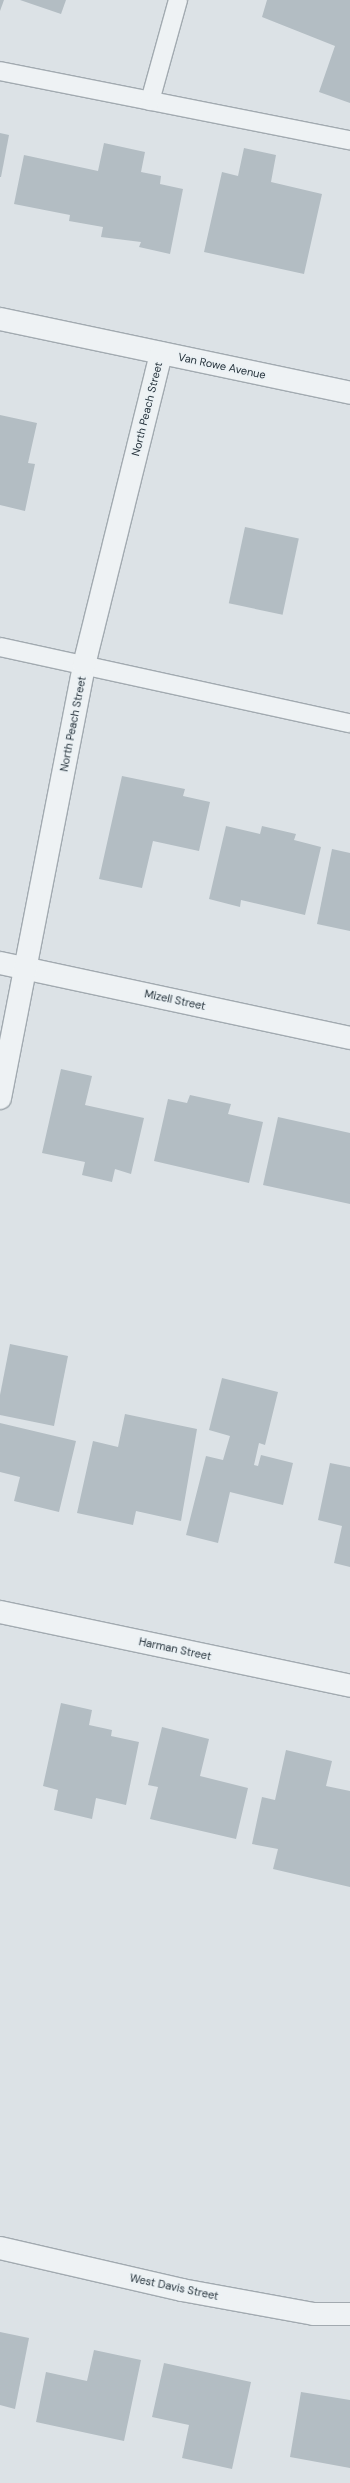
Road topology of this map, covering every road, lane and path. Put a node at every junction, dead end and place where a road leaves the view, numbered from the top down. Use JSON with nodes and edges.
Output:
{"nodes":[{"id":1,"x":178,"y":0,"type":"edge"},
{"id":2,"x":0,"y":71,"type":"edge"},
{"id":3,"x":150,"y":101,"type":"junction"},
{"id":4,"x":350,"y":140,"type":"edge"},
{"id":5,"x":0,"y":319,"type":"edge"},
{"id":6,"x":161,"y":353,"type":"junction"},
{"id":7,"x":350,"y":393,"type":"edge"},
{"id":8,"x":0,"y":647,"type":"edge"},
{"id":9,"x":84,"y":665,"type":"junction"},
{"id":10,"x":350,"y":723,"type":"edge"},
{"id":11,"x":0,"y":963,"type":"edge"},
{"id":12,"x":27,"y":969,"type":"junction"},
{"id":13,"x":350,"y":1038,"type":"edge"},
{"id":14,"x":0,"y":1098,"type":"edge"},
{"id":15,"x":0,"y":1612,"type":"edge"},
{"id":16,"x":350,"y":1686,"type":"edge"},
{"id":17,"x":0,"y":2248,"type":"edge"},
{"id":18,"x":350,"y":2314,"type":"edge"}],
"edges":[{"from":1,"to":3,"type":"lane"},
{"from":2,"to":3,"type":"lane"},
{"from":3,"to":4,"type":"lane"},
{"from":5,"to":6,"type":"street","name":"Van Rowe Avenue"},
{"from":6,"to":7,"type":"street","name":"Van Rowe Avenue"},
{"from":6,"to":9,"type":"street","name":"North Peach Street"},
{"from":8,"to":9,"type":"lane"},
{"from":9,"to":10,"type":"lane"},
{"from":9,"to":12,"type":"street","name":"North Peach Street"},
{"from":11,"to":12,"type":"street","name":"Mizell Street"},
{"from":12,"to":13,"type":"street","name":"Mizell Street"},
{"from":12,"to":14,"type":"street","name":"North Peach Street"},
{"from":15,"to":16,"type":"street","name":"Harman Street"},
{"from":17,"to":18,"type":"street","name":"West Davis Street"}]}
